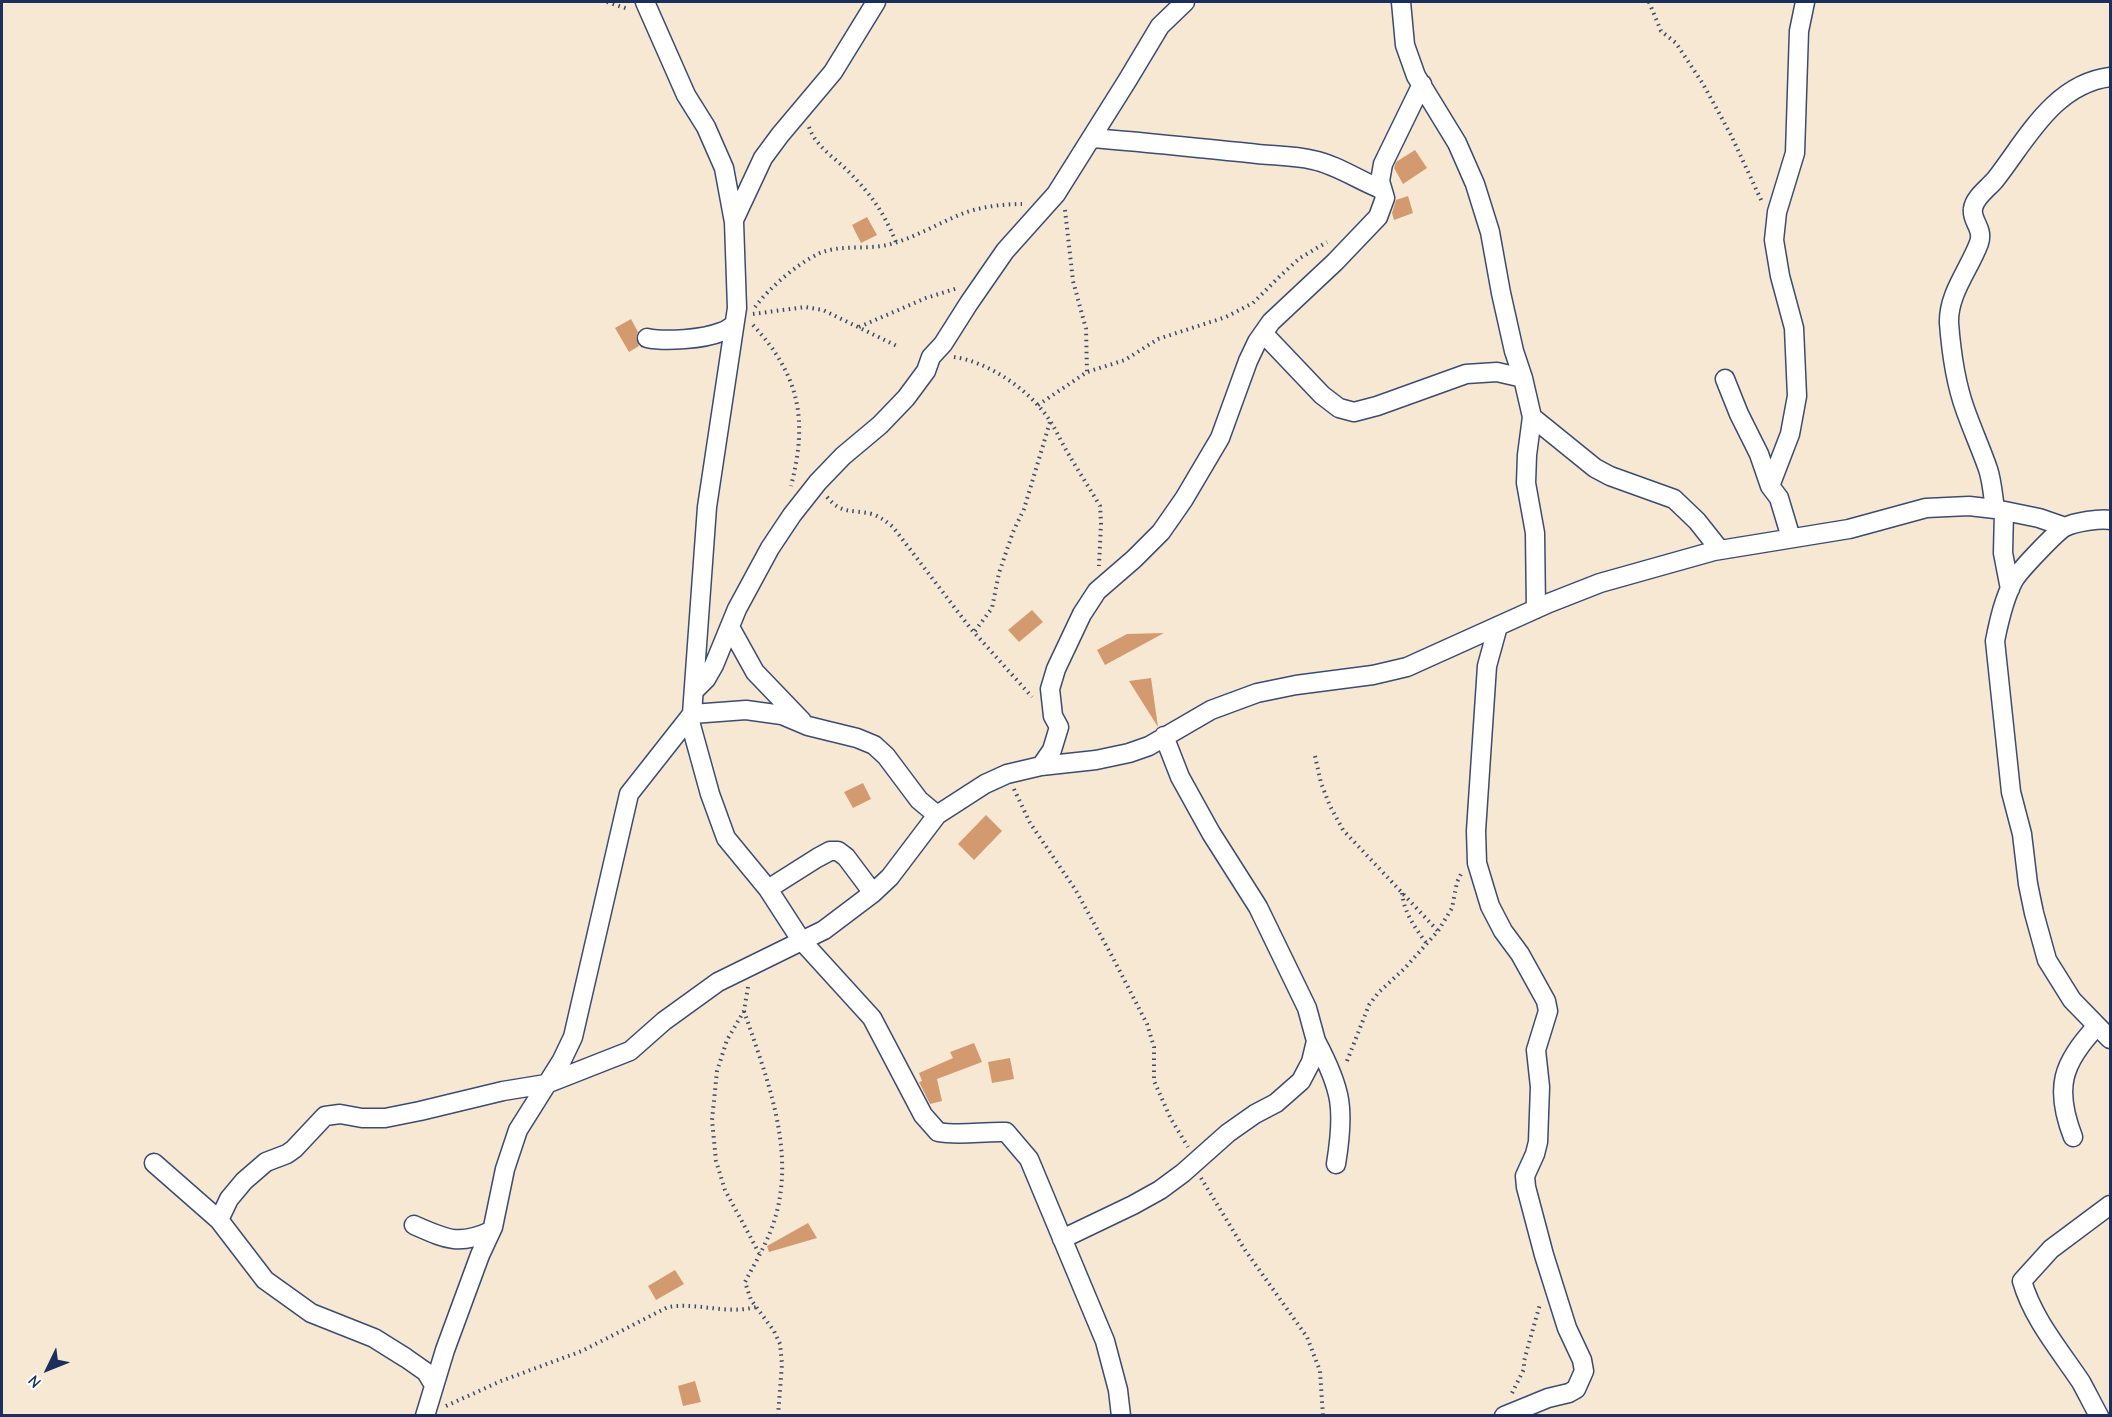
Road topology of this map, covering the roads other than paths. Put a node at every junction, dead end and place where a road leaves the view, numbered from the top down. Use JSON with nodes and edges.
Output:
{"nodes":[{"id":1,"x":645,"y":2,"type":"edge"},
{"id":2,"x":876,"y":2,"type":"edge"},
{"id":3,"x":1185,"y":2,"type":"edge"},
{"id":4,"x":1401,"y":2,"type":"edge"},
{"id":5,"x":1805,"y":2,"type":"edge"},
{"id":6,"x":2110,"y":77,"type":"edge"},
{"id":7,"x":1422,"y":84,"type":"junction"},
{"id":8,"x":1092,"y":138,"type":"junction"},
{"id":9,"x":1381,"y":189,"type":"junction"},
{"id":10,"x":734,"y":222,"type":"junction"},
{"id":11,"x":734,"y":324,"type":"junction"},
{"id":12,"x":1263,"y":333,"type":"junction"},
{"id":13,"x":647,"y":338,"type":"dead end"},
{"id":14,"x":1523,"y":378,"type":"junction"},
{"id":15,"x":1725,"y":379,"type":"dead end"},
{"id":16,"x":1532,"y":417,"type":"junction"},
{"id":17,"x":1770,"y":486,"type":"junction"},
{"id":18,"x":1999,"y":510,"type":"junction"},
{"id":19,"x":2110,"y":520,"type":"edge"},
{"id":20,"x":2065,"y":526,"type":"junction"},
{"id":21,"x":1791,"y":538,"type":"junction"},
{"id":22,"x":1720,"y":550,"type":"junction"},
{"id":23,"x":2010,"y":589,"type":"junction"},
{"id":24,"x":1536,"y":609,"type":"junction"},
{"id":25,"x":1498,"y":626,"type":"junction"},
{"id":26,"x":730,"y":627,"type":"junction"},
{"id":27,"x":695,"y":690,"type":"junction"},
{"id":28,"x":690,"y":716,"type":"junction"},
{"id":29,"x":808,"y":726,"type":"junction"},
{"id":30,"x":1164,"y":736,"type":"junction"},
{"id":31,"x":1041,"y":766,"type":"junction"},
{"id":32,"x":937,"y":814,"type":"junction"},
{"id":33,"x":768,"y":889,"type":"junction"},
{"id":34,"x":873,"y":893,"type":"junction"},
{"id":35,"x":801,"y":940,"type":"junction"},
{"id":36,"x":2097,"y":1026,"type":"junction"},
{"id":37,"x":2110,"y":1039,"type":"edge"},
{"id":38,"x":1316,"y":1041,"type":"junction"},
{"id":39,"x":546,"y":1084,"type":"junction"},
{"id":40,"x":2073,"y":1137,"type":"dead end"},
{"id":41,"x":154,"y":1163,"type":"dead end"},
{"id":42,"x":1336,"y":1164,"type":"dead end"},
{"id":43,"x":2110,"y":1205,"type":"edge"},
{"id":44,"x":219,"y":1220,"type":"junction"},
{"id":45,"x":414,"y":1225,"type":"dead end"},
{"id":46,"x":491,"y":1231,"type":"junction"},
{"id":47,"x":1062,"y":1239,"type":"junction"},
{"id":48,"x":434,"y":1385,"type":"junction"},
{"id":49,"x":425,"y":1414,"type":"edge"},
{"id":50,"x":1121,"y":1416,"type":"edge"},
{"id":51,"x":1504,"y":1416,"type":"edge"},
{"id":52,"x":2099,"y":1416,"type":"edge"}],
"edges":[{"from":1,"to":10,"type":"street"},
{"from":2,"to":10,"type":"street"},
{"from":3,"to":8,"type":"street"},
{"from":4,"to":7,"type":"street"},
{"from":5,"to":17,"type":"street"},
{"from":6,"to":18,"type":"street"},
{"from":7,"to":9,"type":"street"},
{"from":7,"to":14,"type":"street"},
{"from":8,"to":9,"type":"street"},
{"from":8,"to":26,"type":"street"},
{"from":9,"to":12,"type":"street"},
{"from":10,"to":11,"type":"street"},
{"from":11,"to":13,"type":"street"},
{"from":11,"to":27,"type":"street"},
{"from":12,"to":14,"type":"street"},
{"from":12,"to":31,"type":"street"},
{"from":14,"to":16,"type":"street"},
{"from":15,"to":17,"type":"street"},
{"from":16,"to":22,"type":"street"},
{"from":16,"to":24,"type":"street"},
{"from":17,"to":21,"type":"street"},
{"from":18,"to":20,"type":"street"},
{"from":18,"to":21,"type":"street"},
{"from":18,"to":23,"type":"street"},
{"from":19,"to":20,"type":"street"},
{"from":20,"to":23,"type":"street"},
{"from":21,"to":22,"type":"street"},
{"from":22,"to":24,"type":"street"},
{"from":23,"to":36,"type":"street"},
{"from":24,"to":25,"type":"street"},
{"from":25,"to":30,"type":"street"},
{"from":25,"to":51,"type":"street"},
{"from":26,"to":27,"type":"street"},
{"from":26,"to":29,"type":"street"},
{"from":27,"to":28,"type":"street"},
{"from":28,"to":29,"type":"street"},
{"from":28,"to":33,"type":"street"},
{"from":28,"to":39,"type":"street"},
{"from":29,"to":32,"type":"street"},
{"from":30,"to":31,"type":"street"},
{"from":30,"to":38,"type":"street"},
{"from":31,"to":32,"type":"street"},
{"from":32,"to":34,"type":"street"},
{"from":33,"to":34,"type":"street"},
{"from":33,"to":35,"type":"street"},
{"from":34,"to":35,"type":"street"},
{"from":35,"to":39,"type":"street"},
{"from":35,"to":47,"type":"street"},
{"from":36,"to":37,"type":"street"},
{"from":36,"to":40,"type":"street"},
{"from":38,"to":42,"type":"street"},
{"from":38,"to":47,"type":"street"},
{"from":39,"to":44,"type":"street"},
{"from":39,"to":46,"type":"street"},
{"from":41,"to":44,"type":"street"},
{"from":43,"to":52,"type":"street"},
{"from":44,"to":48,"type":"street"},
{"from":45,"to":46,"type":"street"},
{"from":46,"to":48,"type":"street"},
{"from":47,"to":50,"type":"street"},
{"from":48,"to":49,"type":"street"}]}
